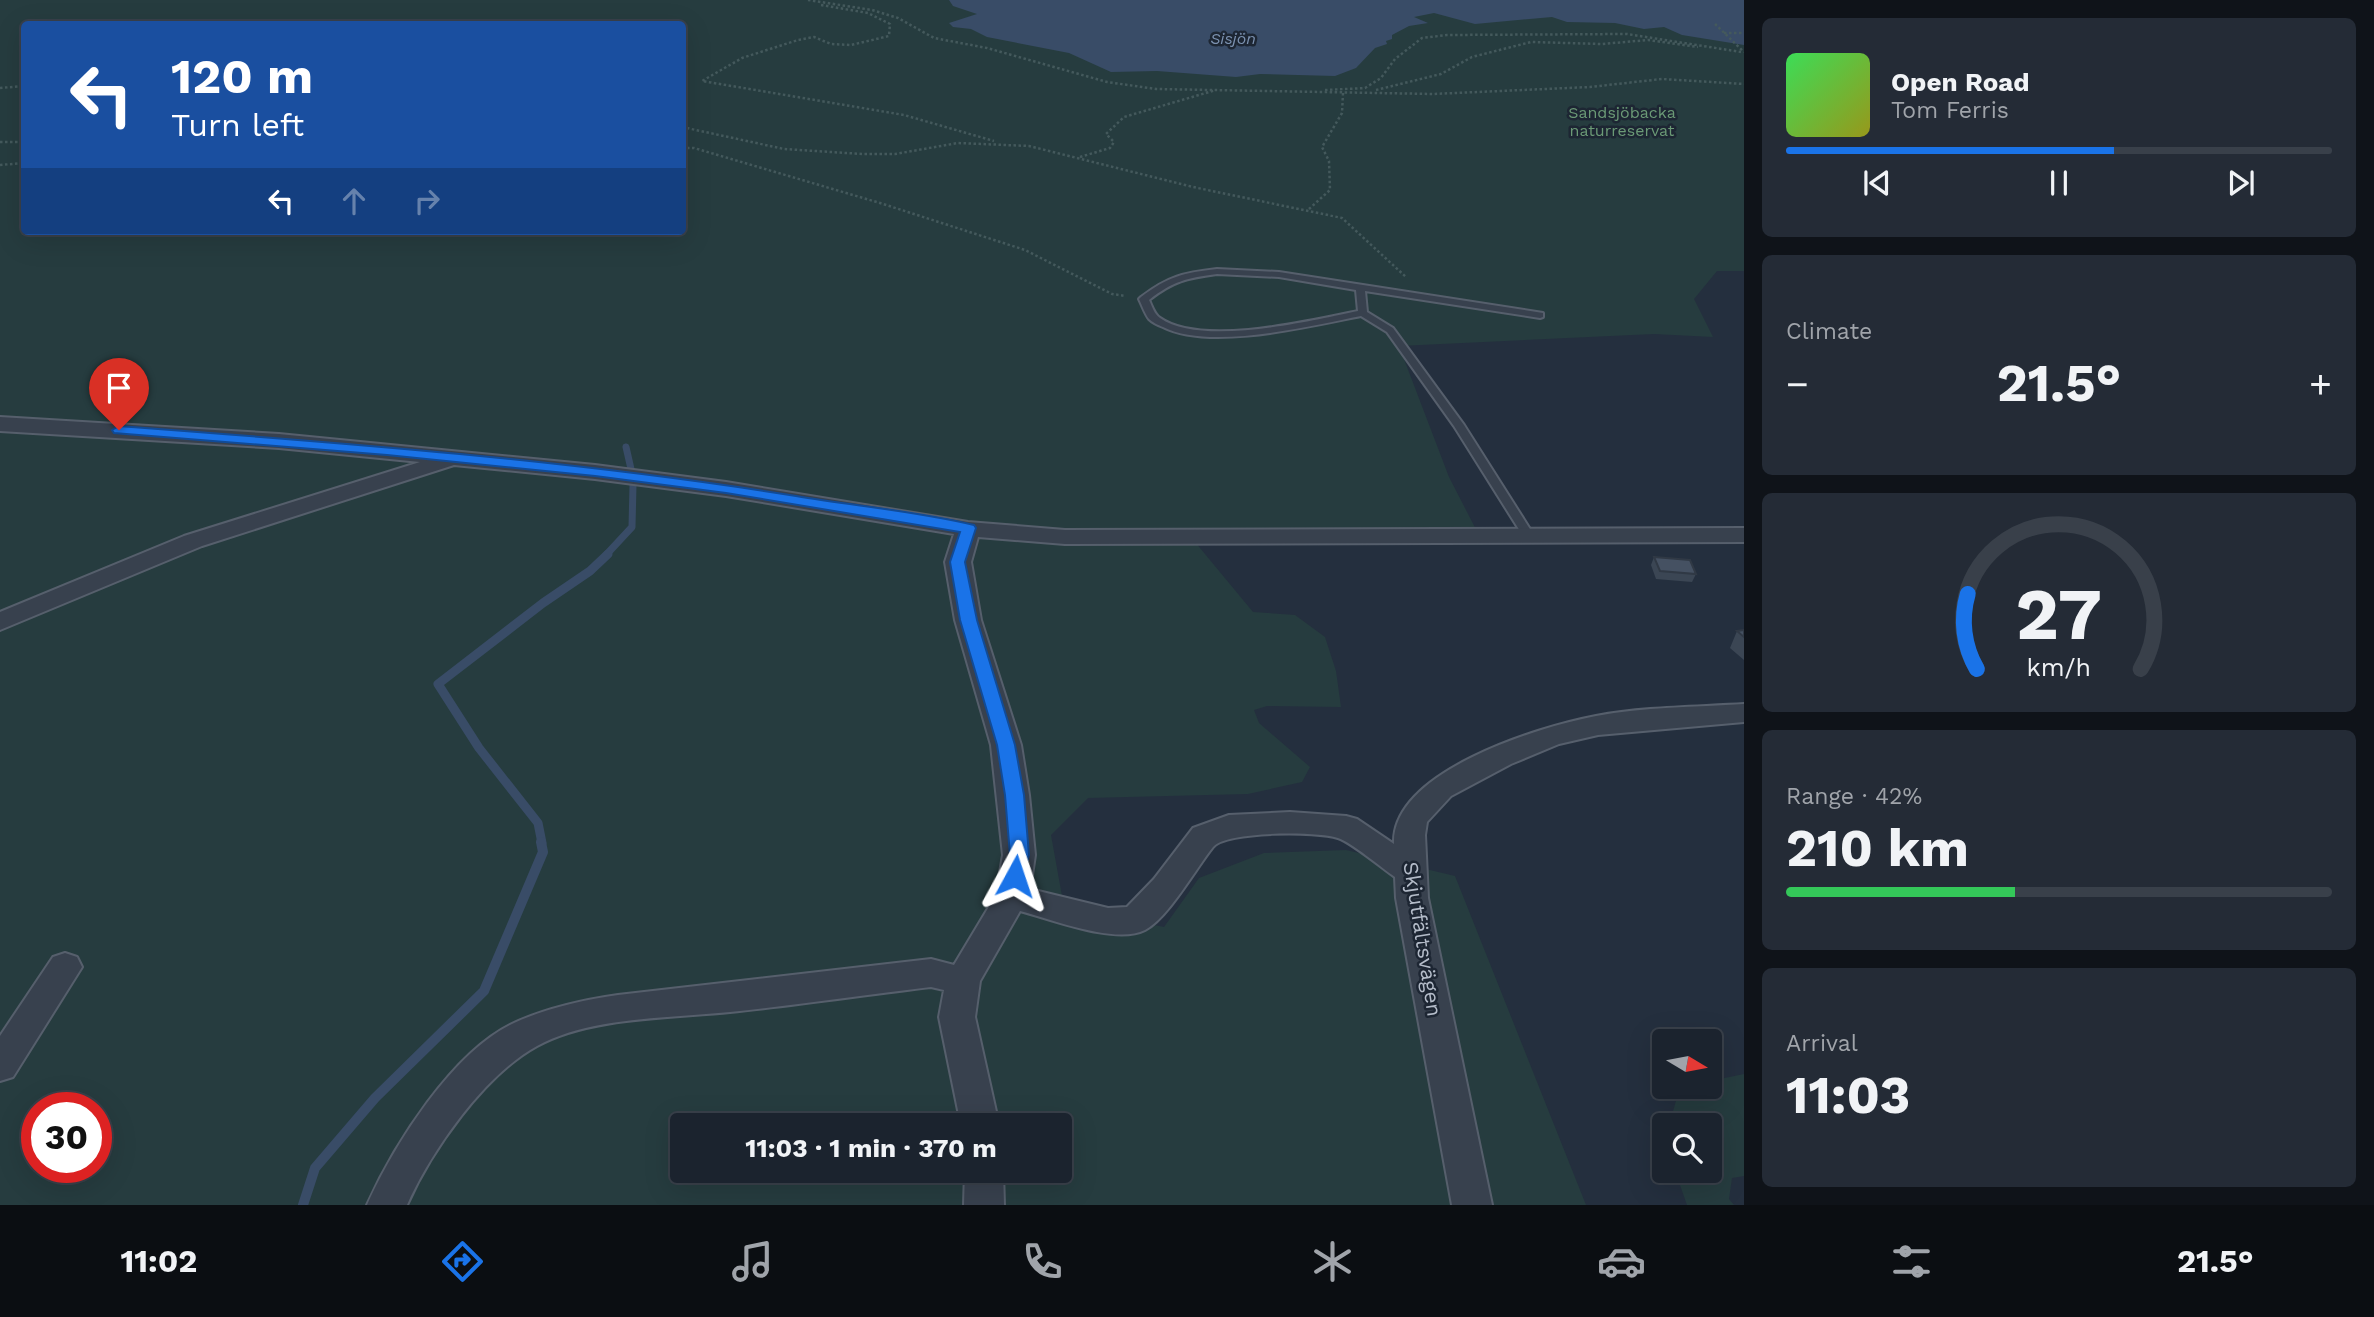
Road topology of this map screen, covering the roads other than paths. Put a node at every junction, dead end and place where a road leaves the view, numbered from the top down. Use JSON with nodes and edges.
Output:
{"nodes":[{"id":1,"x":1360,"y":288,"type":"junction"},
{"id":2,"x":1363,"y":313,"type":"junction"},
{"id":3,"x":1541,"y":315,"type":"dead end"},
{"id":4,"x":0,"y":424,"type":"edge"},
{"id":5,"x":451,"y":458,"type":"junction"},
{"id":6,"x":968,"y":528,"type":"junction"},
{"id":7,"x":1744,"y":535,"type":"edge"},
{"id":8,"x":1529,"y":537,"type":"junction"},
{"id":9,"x":0,"y":622,"type":"edge"},
{"id":10,"x":1744,"y":713,"type":"edge"},
{"id":11,"x":1409,"y":871,"type":"junction"},
{"id":12,"x":1012,"y":897,"type":"junction"},
{"id":13,"x":65,"y":967,"type":"dead end"},
{"id":14,"x":963,"y":981,"type":"junction"},
{"id":15,"x":0,"y":1066,"type":"edge"},
{"id":16,"x":977,"y":1113,"type":"edge"},
{"id":17,"x":984,"y":1183,"type":"edge"},
{"id":18,"x":387,"y":1205,"type":"edge"},
{"id":19,"x":984,"y":1205,"type":"edge"},
{"id":20,"x":1472,"y":1205,"type":"edge"}],
"edges":[{"from":1,"to":2,"type":"lane"},
{"from":1,"to":2,"type":"lane"},
{"from":1,"to":3,"type":"lane"},
{"from":2,"to":8,"type":"lane"},
{"from":4,"to":5,"type":"street"},
{"from":5,"to":6,"type":"street"},
{"from":5,"to":9,"type":"street"},
{"from":6,"to":8,"type":"street"},
{"from":6,"to":12,"type":"street"},
{"from":7,"to":8,"type":"street"},
{"from":10,"to":11,"type":"street","name":"Skjutfältsvägen"},
{"from":11,"to":12,"type":"street"},
{"from":11,"to":20,"type":"street","name":"Skjutfältsvägen"},
{"from":12,"to":14,"type":"street"},
{"from":13,"to":15,"type":"street"},
{"from":14,"to":16,"type":"street"},
{"from":14,"to":18,"type":"street"},
{"from":17,"to":19,"type":"street"}]}
